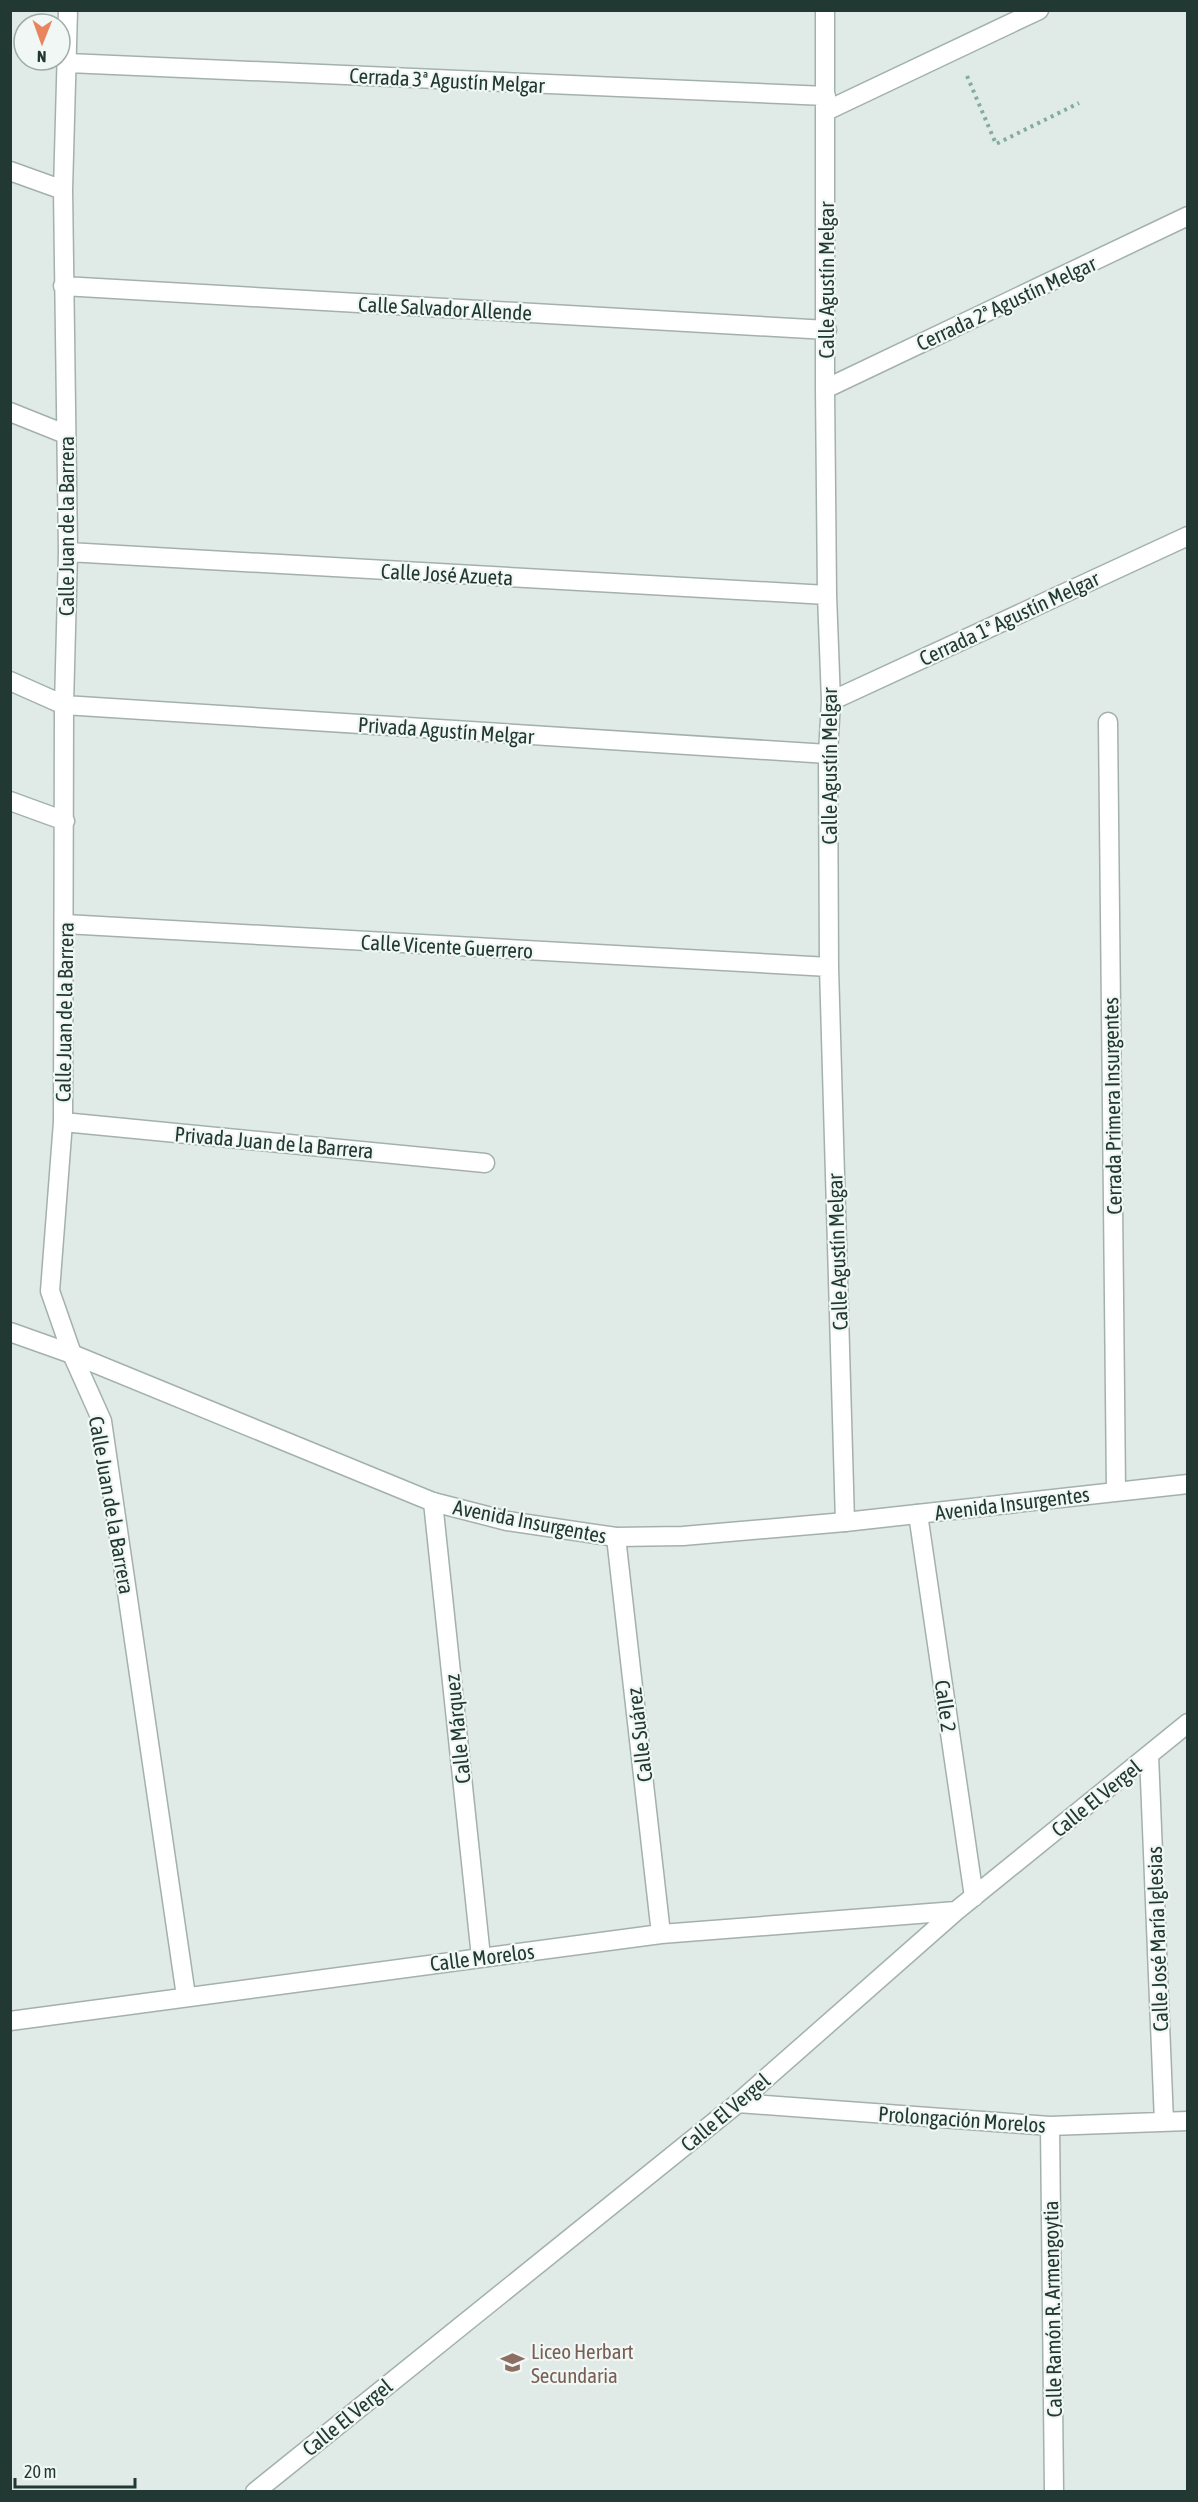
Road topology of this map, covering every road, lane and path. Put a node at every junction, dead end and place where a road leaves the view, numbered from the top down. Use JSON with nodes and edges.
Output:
{"nodes":[{"id":1,"x":825,"y":10,"type":"edge"},
{"id":2,"x":1039,"y":10,"type":"edge"},
{"id":3,"x":956,"y":51,"type":"junction"},
{"id":4,"x":72,"y":63,"type":"edge"},
{"id":5,"x":68,"y":72,"type":"edge"},
{"id":6,"x":1079,"y":103,"type":"dead end"},
{"id":7,"x":826,"y":104,"type":"junction"},
{"id":8,"x":10,"y":171,"type":"edge"},
{"id":9,"x":63,"y":190,"type":"junction"},
{"id":10,"x":1188,"y":216,"type":"edge"},
{"id":11,"x":63,"y":286,"type":"junction"},
{"id":12,"x":827,"y":330,"type":"junction"},
{"id":13,"x":825,"y":389,"type":"junction"},
{"id":14,"x":10,"y":412,"type":"edge"},
{"id":15,"x":65,"y":434,"type":"junction"},
{"id":16,"x":1188,"y":536,"type":"edge"},
{"id":17,"x":68,"y":552,"type":"junction"},
{"id":18,"x":827,"y":595,"type":"junction"},
{"id":19,"x":10,"y":681,"type":"edge"},
{"id":20,"x":831,"y":701,"type":"junction"},
{"id":21,"x":64,"y":705,"type":"junction"},
{"id":22,"x":1108,"y":722,"type":"dead end"},
{"id":23,"x":828,"y":754,"type":"junction"},
{"id":24,"x":10,"y":801,"type":"edge"},
{"id":25,"x":65,"y":821,"type":"junction"},
{"id":26,"x":65,"y":924,"type":"junction"},
{"id":27,"x":829,"y":967,"type":"junction"},
{"id":28,"x":63,"y":1122,"type":"junction"},
{"id":29,"x":485,"y":1162,"type":"dead end"},
{"id":30,"x":10,"y":1332,"type":"edge"},
{"id":31,"x":72,"y":1354,"type":"junction"},
{"id":32,"x":1188,"y":1484,"type":"edge"},
{"id":33,"x":1116,"y":1491,"type":"junction"},
{"id":34,"x":433,"y":1502,"type":"junction"},
{"id":35,"x":918,"y":1514,"type":"junction"},
{"id":36,"x":845,"y":1522,"type":"junction"},
{"id":37,"x":616,"y":1537,"type":"junction"},
{"id":38,"x":1188,"y":1723,"type":"edge"},
{"id":39,"x":1149,"y":1755,"type":"junction"},
{"id":40,"x":974,"y":1897,"type":"junction"},
{"id":41,"x":956,"y":1911,"type":"junction"},
{"id":42,"x":661,"y":1934,"type":"junction"},
{"id":43,"x":481,"y":1957,"type":"junction"},
{"id":44,"x":186,"y":1996,"type":"junction"},
{"id":45,"x":10,"y":2021,"type":"edge"},
{"id":46,"x":738,"y":2103,"type":"junction"},
{"id":47,"x":1188,"y":2121,"type":"edge"},
{"id":48,"x":1164,"y":2122,"type":"junction"},
{"id":49,"x":1050,"y":2126,"type":"junction"},
{"id":50,"x":255,"y":2492,"type":"edge"},
{"id":51,"x":1054,"y":2492,"type":"edge"}],
"edges":[{"from":1,"to":7,"type":"street","name":"Calle Agustín Melgar"},
{"from":2,"to":3,"type":"street","name":"Cerrada 3ª Agustín Melgar"},
{"from":3,"to":6,"type":"path"},
{"from":3,"to":7,"type":"street","name":"Cerrada 3ª Agustín Melgar"},
{"from":4,"to":7,"type":"street","name":"Cerrada 3ª Agustín Melgar"},
{"from":5,"to":9,"type":"street","name":"Calle Juan de la Barrera"},
{"from":7,"to":12,"type":"street","name":"Calle Agustín Melgar"},
{"from":8,"to":9,"type":"street"},
{"from":9,"to":11,"type":"street","name":"Calle Juan de la Barrera"},
{"from":10,"to":13,"type":"street","name":"Cerrada 2ª Agustín Melgar"},
{"from":11,"to":12,"type":"street","name":"Calle Salvador Allende"},
{"from":11,"to":15,"type":"street","name":"Calle Juan de la Barrera"},
{"from":12,"to":13,"type":"street","name":"Calle Agustín Melgar"},
{"from":13,"to":18,"type":"street","name":"Calle Agustín Melgar"},
{"from":14,"to":15,"type":"street"},
{"from":15,"to":17,"type":"street","name":"Calle Juan de la Barrera"},
{"from":16,"to":20,"type":"street","name":"Cerrada 1ª Agustín Melgar"},
{"from":17,"to":18,"type":"street","name":"Calle José Azueta"},
{"from":17,"to":21,"type":"street","name":"Calle Juan de la Barrera"},
{"from":18,"to":20,"type":"street","name":"Calle Agustín Melgar"},
{"from":19,"to":21,"type":"street"},
{"from":20,"to":23,"type":"street","name":"Calle Agustín Melgar"},
{"from":21,"to":23,"type":"street","name":"Privada Agustín Melgar"},
{"from":21,"to":25,"type":"street","name":"Calle Juan de la Barrera"},
{"from":22,"to":33,"type":"street","name":"Cerrada Primera Insurgentes"},
{"from":23,"to":27,"type":"street","name":"Calle Agustín Melgar"},
{"from":24,"to":25,"type":"street"},
{"from":25,"to":26,"type":"street","name":"Calle Juan de la Barrera"},
{"from":26,"to":27,"type":"street","name":"Calle Vicente Guerrero"},
{"from":26,"to":28,"type":"street","name":"Calle Juan de la Barrera"},
{"from":27,"to":36,"type":"street","name":"Calle Agustín Melgar"},
{"from":28,"to":29,"type":"street","name":"Privada Juan de la Barrera"},
{"from":28,"to":31,"type":"street","name":"Calle Juan de la Barrera"},
{"from":30,"to":31,"type":"street","name":"Avenida Insurgentes"},
{"from":31,"to":34,"type":"street","name":"Avenida Insurgentes"},
{"from":31,"to":44,"type":"street","name":"Calle Juan de la Barrera"},
{"from":32,"to":33,"type":"street","name":"Avenida Insurgentes"},
{"from":33,"to":35,"type":"street","name":"Avenida Insurgentes"},
{"from":34,"to":37,"type":"street","name":"Avenida Insurgentes"},
{"from":34,"to":43,"type":"street","name":"Calle Márquez"},
{"from":35,"to":36,"type":"street","name":"Avenida Insurgentes"},
{"from":35,"to":40,"type":"street","name":"Calle 2"},
{"from":36,"to":37,"type":"street","name":"Avenida Insurgentes"},
{"from":37,"to":42,"type":"street","name":"Calle Suárez"},
{"from":38,"to":39,"type":"street","name":"Calle El Vergel"},
{"from":39,"to":40,"type":"street","name":"Calle El Vergel"},
{"from":39,"to":48,"type":"street","name":"Calle José María Iglesias"},
{"from":40,"to":41,"type":"street","name":"Calle El Vergel"},
{"from":41,"to":42,"type":"street","name":"Calle Morelos"},
{"from":41,"to":46,"type":"street","name":"Calle El Vergel"},
{"from":42,"to":43,"type":"street","name":"Calle Morelos"},
{"from":43,"to":44,"type":"street","name":"Calle Morelos"},
{"from":44,"to":45,"type":"street","name":"Calle Morelos"},
{"from":46,"to":49,"type":"street","name":"Prolongación Morelos"},
{"from":46,"to":50,"type":"street","name":"Calle El Vergel"},
{"from":47,"to":48,"type":"street","name":"Prolongación Morelos"},
{"from":48,"to":49,"type":"street","name":"Prolongación Morelos"},
{"from":49,"to":51,"type":"street","name":"Calle Ramón R. Armengoytia"}]}
